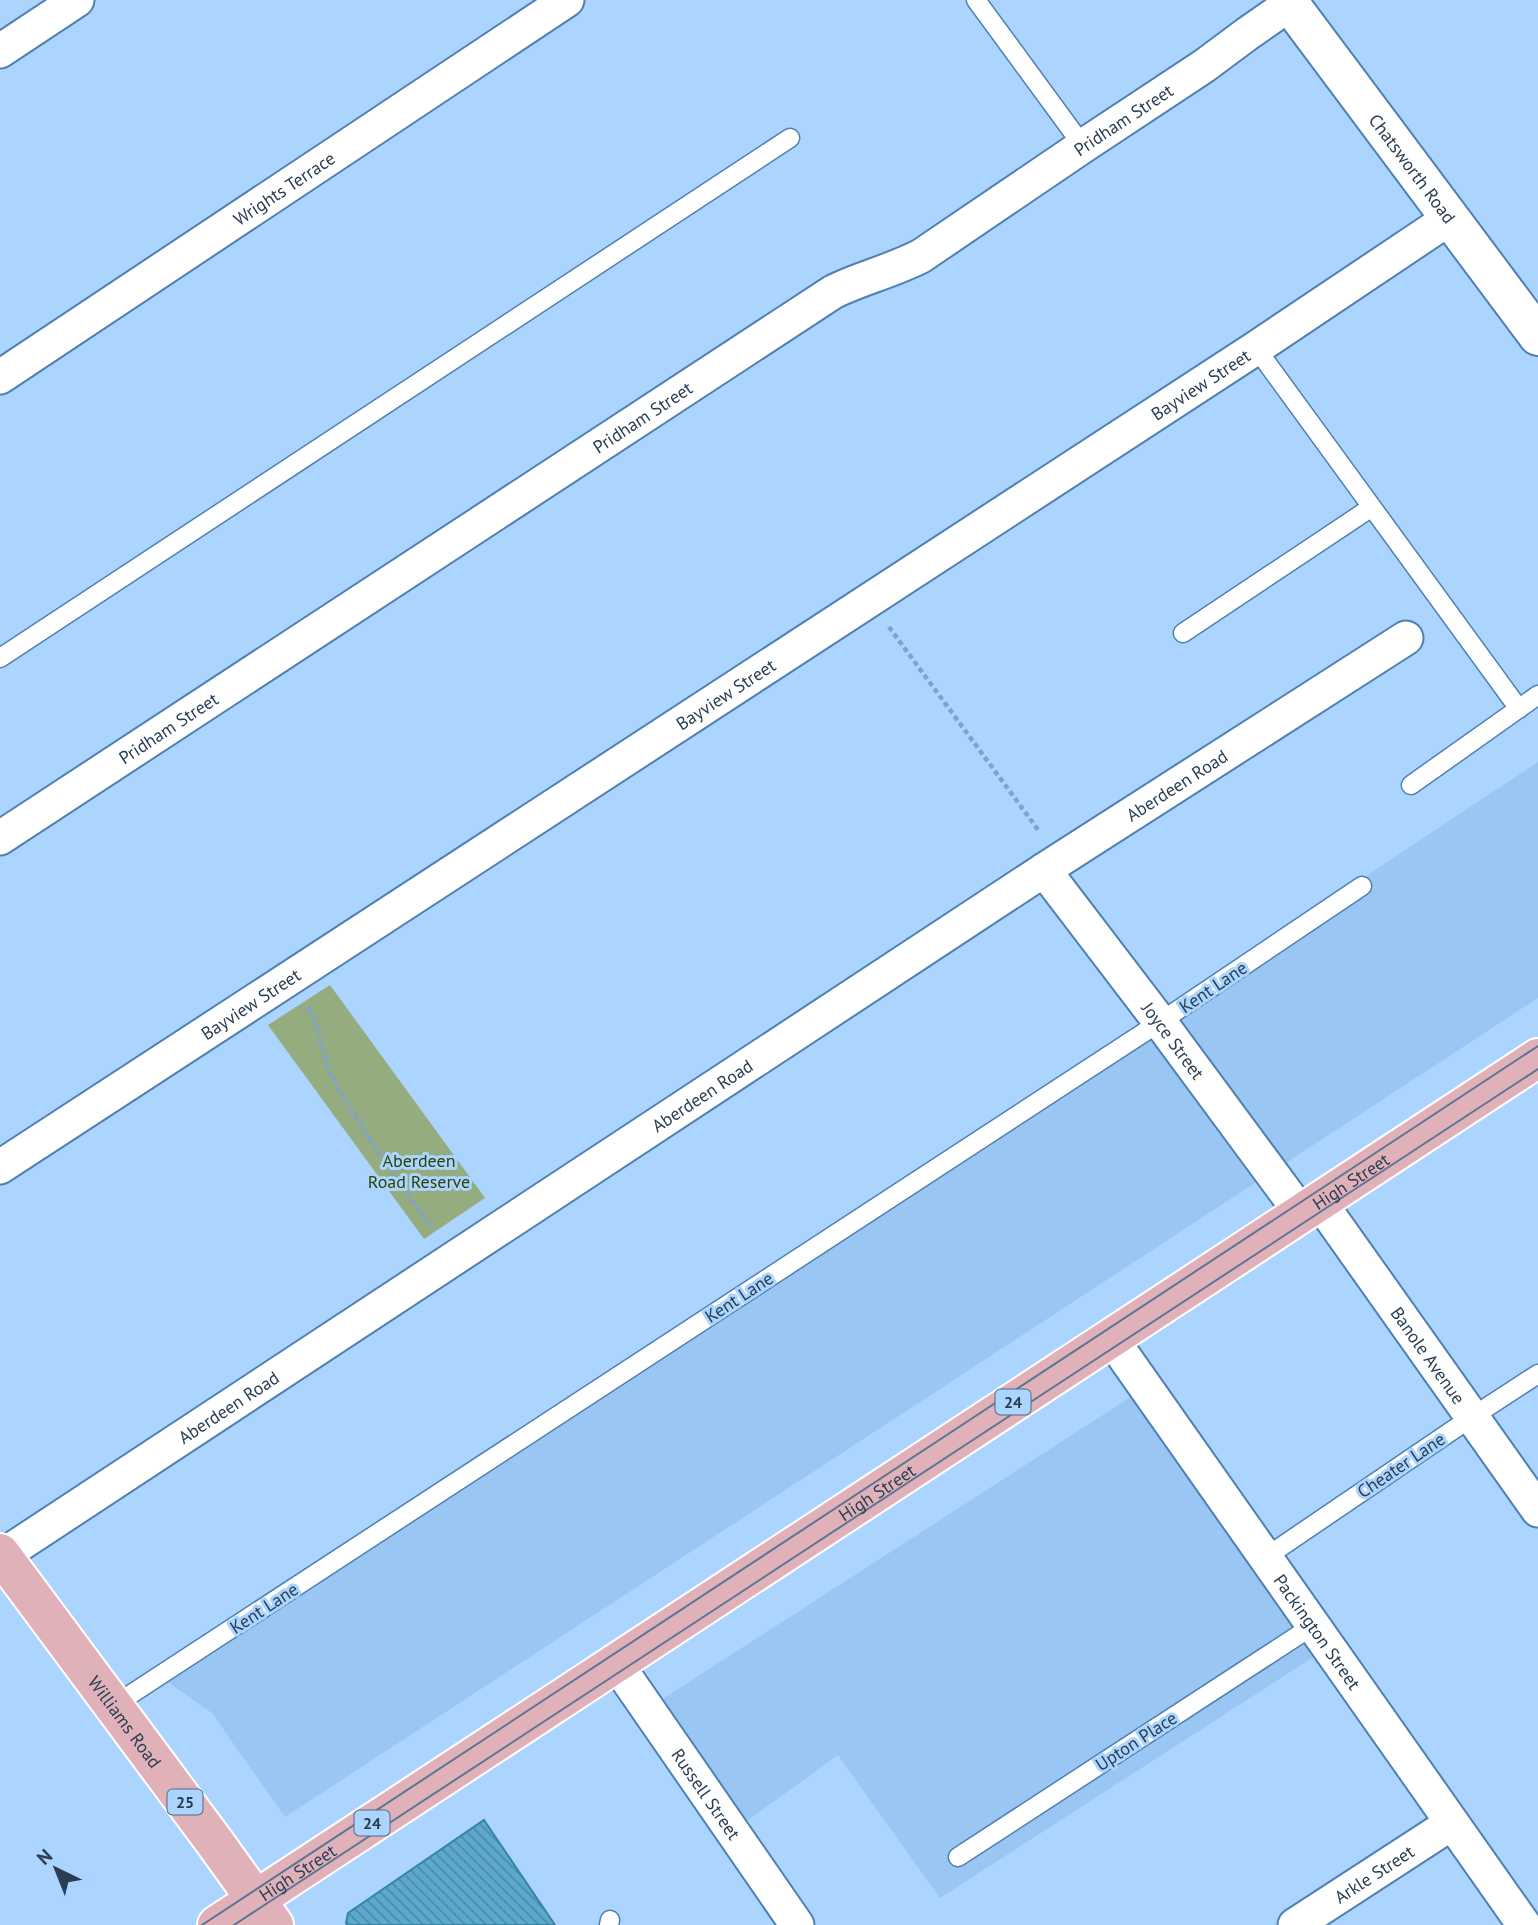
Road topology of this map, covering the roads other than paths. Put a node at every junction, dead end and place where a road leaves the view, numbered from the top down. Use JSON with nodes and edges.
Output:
{"nodes":[{"id":1,"x":77,"y":0,"type":"edge"},
{"id":2,"x":567,"y":0,"type":"edge"},
{"id":3,"x":976,"y":0,"type":"edge"},
{"id":4,"x":1288,"y":2,"type":"edge"},
{"id":5,"x":0,"y":51,"type":"edge"},
{"id":6,"x":790,"y":138,"type":"dead end"},
{"id":7,"x":1083,"y":146,"type":"junction"},
{"id":8,"x":1450,"y":218,"type":"junction"},
{"id":9,"x":1538,"y":336,"type":"edge"},
{"id":10,"x":1256,"y":348,"type":"junction"},
{"id":11,"x":0,"y":377,"type":"edge"},
{"id":12,"x":1372,"y":507,"type":"junction"},
{"id":13,"x":1183,"y":633,"type":"dead end"},
{"id":14,"x":1406,"y":638,"type":"dead end"},
{"id":15,"x":0,"y":658,"type":"edge"},
{"id":16,"x":1538,"y":695,"type":"edge"},
{"id":17,"x":1518,"y":709,"type":"junction"},
{"id":18,"x":1411,"y":785,"type":"dead end"},
{"id":19,"x":0,"y":838,"type":"edge"},
{"id":20,"x":1044,"y":870,"type":"junction"},
{"id":21,"x":1362,"y":886,"type":"dead end"},
{"id":22,"x":1160,"y":1022,"type":"junction"},
{"id":23,"x":1538,"y":1058,"type":"edge"},
{"id":24,"x":0,"y":1167,"type":"edge"},
{"id":25,"x":1310,"y":1207,"type":"junction"},
{"id":26,"x":1111,"y":1338,"type":"junction"},
{"id":27,"x":1538,"y":1374,"type":"edge"},
{"id":28,"x":1472,"y":1417,"type":"junction"},
{"id":29,"x":1538,"y":1510,"type":"edge"},
{"id":30,"x":1,"y":1555,"type":"edge"},
{"id":31,"x":1266,"y":1557,"type":"junction"},
{"id":32,"x":1314,"y":1625,"type":"junction"},
{"id":33,"x":616,"y":1663,"type":"junction"},
{"id":34,"x":113,"y":1706,"type":"junction"},
{"id":35,"x":1452,"y":1823,"type":"junction"},
{"id":36,"x":958,"y":1857,"type":"dead end"},
{"id":37,"x":265,"y":1912,"type":"edge"},
{"id":38,"x":217,"y":1925,"type":"edge"},
{"id":39,"x":797,"y":1925,"type":"edge"},
{"id":40,"x":1295,"y":1925,"type":"edge"},
{"id":41,"x":1524,"y":1925,"type":"edge"}],
"edges":[{"from":1,"to":5,"type":"street"},
{"from":2,"to":11,"type":"street","name":"Wrights Terrace"},
{"from":3,"to":7,"type":"lane"},
{"from":4,"to":7,"type":"street","name":"Pridham Street"},
{"from":4,"to":8,"type":"street","name":"Chatsworth Road"},
{"from":6,"to":15,"type":"lane"},
{"from":7,"to":19,"type":"street","name":"Pridham Street"},
{"from":8,"to":9,"type":"street","name":"Chatsworth Road"},
{"from":8,"to":10,"type":"street","name":"Bayview Street"},
{"from":10,"to":12,"type":"lane"},
{"from":10,"to":24,"type":"street","name":"Bayview Street"},
{"from":12,"to":13,"type":"lane"},
{"from":12,"to":17,"type":"lane"},
{"from":14,"to":20,"type":"street","name":"Aberdeen Road"},
{"from":16,"to":17,"type":"lane"},
{"from":17,"to":18,"type":"lane"},
{"from":20,"to":22,"type":"street","name":"Joyce Street"},
{"from":20,"to":30,"type":"street","name":"Aberdeen Road"},
{"from":21,"to":22,"type":"lane","name":"Kent Lane"},
{"from":22,"to":25,"type":"street","name":"Joyce Street"},
{"from":22,"to":34,"type":"lane","name":"Kent Lane"},
{"from":23,"to":25,"type":"main road","name":"High Street","number":"24"},
{"from":25,"to":26,"type":"main road","name":"High Street","number":"24"},
{"from":25,"to":28,"type":"street","name":"Banole Avenue"},
{"from":26,"to":31,"type":"street","name":"Packington Street"},
{"from":26,"to":33,"type":"main road","name":"High Street","number":"24"},
{"from":27,"to":28,"type":"lane","name":"Cheater Lane"},
{"from":28,"to":29,"type":"street","name":"Banole Avenue"},
{"from":28,"to":31,"type":"lane","name":"Cheater Lane"},
{"from":30,"to":34,"type":"main road","name":"Williams Road","number":"25"},
{"from":31,"to":32,"type":"street","name":"Packington Street"},
{"from":32,"to":35,"type":"street","name":"Packington Street"},
{"from":32,"to":36,"type":"lane","name":"Upton Place"},
{"from":33,"to":37,"type":"main road","name":"High Street","number":"24"},
{"from":33,"to":39,"type":"street","name":"Russell Street"},
{"from":34,"to":37,"type":"main road","name":"Williams Road","number":"25"},
{"from":35,"to":40,"type":"street","name":"Arkle Street"},
{"from":35,"to":41,"type":"street","name":"Packington Street"},
{"from":37,"to":38,"type":"main road","name":"High Street","number":"24"}]}
